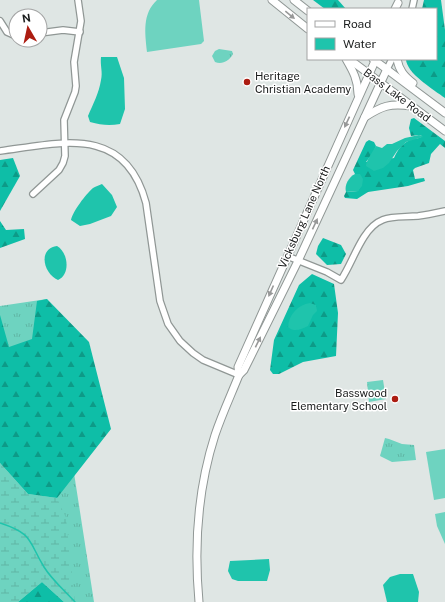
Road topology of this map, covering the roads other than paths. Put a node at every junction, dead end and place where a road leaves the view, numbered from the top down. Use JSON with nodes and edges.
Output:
{"nodes":[{"id":1,"x":78,"y":0,"type":"edge"},
{"id":2,"x":272,"y":0,"type":"edge"},
{"id":3,"x":294,"y":0,"type":"edge"},
{"id":4,"x":307,"y":10,"type":"edge"},
{"id":5,"x":0,"y":21,"type":"edge"},
{"id":6,"x":307,"y":28,"type":"edge"},
{"id":7,"x":8,"y":32,"type":"edge"},
{"id":8,"x":48,"y":32,"type":"edge"},
{"id":9,"x":80,"y":32,"type":"junction"},
{"id":10,"x":348,"y":60,"type":"edge"},
{"id":11,"x":348,"y":60,"type":"edge"},
{"id":12,"x":375,"y":60,"type":"edge"},
{"id":13,"x":392,"y":60,"type":"edge"},
{"id":14,"x":397,"y":60,"type":"edge"},
{"id":15,"x":387,"y":70,"type":"junction"},
{"id":16,"x":369,"y":74,"type":"junction"},
{"id":17,"x":381,"y":82,"type":"junction"},
{"id":18,"x":358,"y":97,"type":"junction"},
{"id":19,"x":411,"y":106,"type":"junction"},
{"id":20,"x":445,"y":107,"type":"edge"},
{"id":21,"x":445,"y":113,"type":"edge"},
{"id":22,"x":364,"y":117,"type":"junction"},
{"id":23,"x":445,"y":131,"type":"edge"},
{"id":24,"x":64,"y":142,"type":"junction"},
{"id":25,"x":0,"y":151,"type":"edge"},
{"id":26,"x":34,"y":194,"type":"dead end"},
{"id":27,"x":445,"y":211,"type":"edge"},
{"id":28,"x":287,"y":256,"type":"junction"},
{"id":29,"x":298,"y":261,"type":"junction"},
{"id":30,"x":239,"y":375,"type":"junction"},
{"id":31,"x":199,"y":602,"type":"edge"}],
"edges":[{"from":1,"to":9,"type":"street"},
{"from":2,"to":6,"type":"main road","one_way":true},
{"from":3,"to":4,"type":"main road"},
{"from":5,"to":7,"type":"street"},
{"from":8,"to":9,"type":"street"},
{"from":9,"to":24,"type":"street"},
{"from":10,"to":16,"type":"main road","name":"Bass Lake Road"},
{"from":11,"to":18,"type":"main road"},
{"from":12,"to":15,"type":"main road","name":"Bass Lake Road"},
{"from":12,"to":16,"type":"main road","name":"Vicksburg Lane North"},
{"from":13,"to":15,"type":"street"},
{"from":14,"to":20,"type":"main road"},
{"from":15,"to":17,"type":"main road","name":"Vicksburg Lane North"},
{"from":15,"to":21,"type":"main road","name":"Bass Lake Road"},
{"from":16,"to":17,"type":"main road","name":"Bass Lake Road"},
{"from":16,"to":18,"type":"main road","name":"Vicksburg Lane North"},
{"from":17,"to":19,"type":"main road","name":"Bass Lake Road"},
{"from":17,"to":22,"type":"main road","name":"Vicksburg Lane North"},
{"from":18,"to":28,"type":"main road","name":"Vicksburg Lane North","one_way":true},
{"from":19,"to":22,"type":"main road"},
{"from":19,"to":23,"type":"main road","name":"Bass Lake Road"},
{"from":29,"to":22,"type":"main road","name":"Vicksburg Lane North","one_way":true},
{"from":24,"to":25,"type":"street"},
{"from":24,"to":26,"type":"street"},
{"from":24,"to":30,"type":"street"},
{"from":27,"to":29,"type":"street"},
{"from":28,"to":29,"type":"street"},
{"from":28,"to":30,"type":"main road","name":"Vicksburg Lane North","one_way":true},
{"from":30,"to":29,"type":"main road","name":"Vicksburg Lane North","one_way":true},
{"from":30,"to":31,"type":"main road","name":"Vicksburg Lane North"}]}
